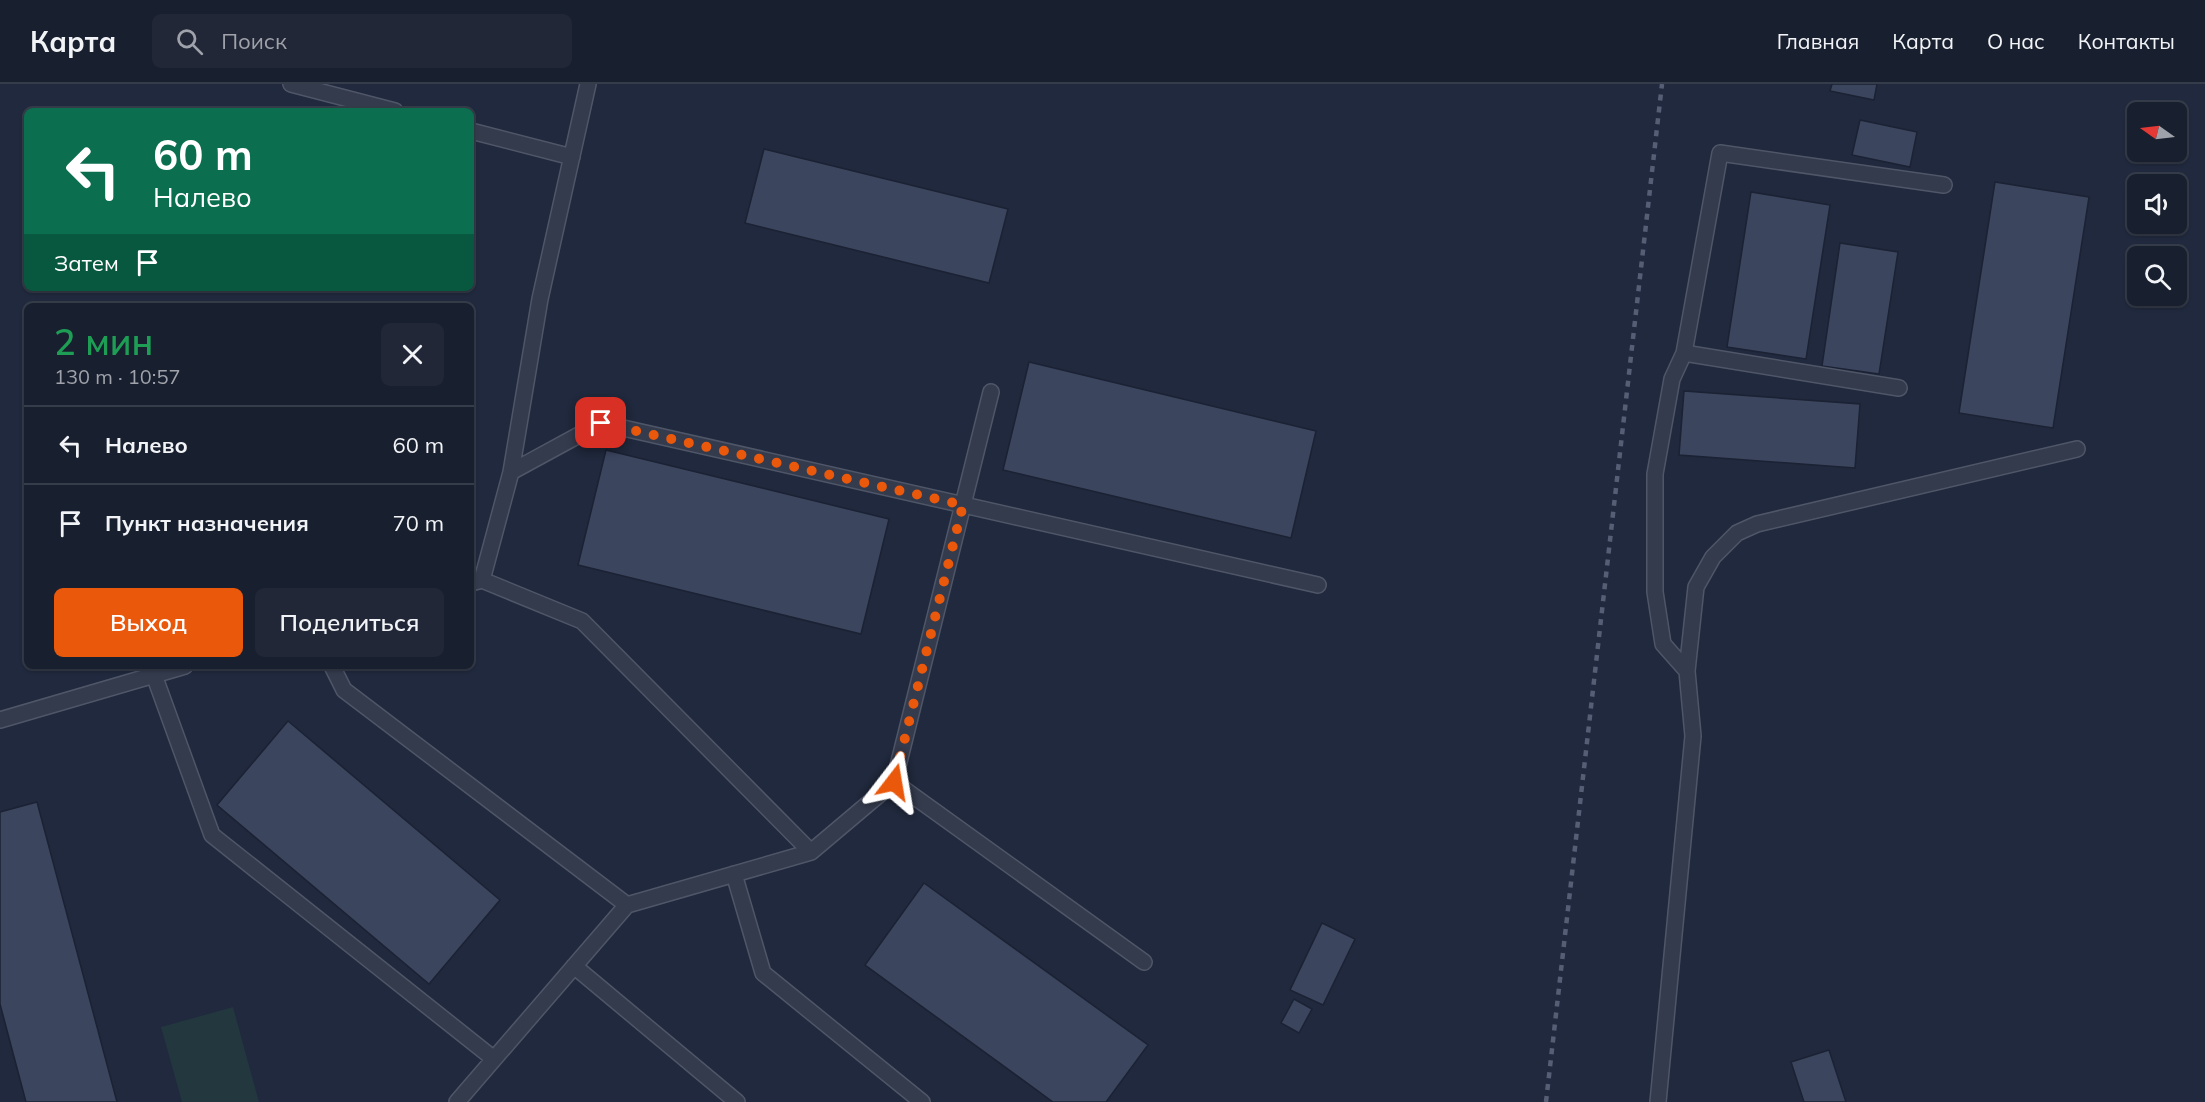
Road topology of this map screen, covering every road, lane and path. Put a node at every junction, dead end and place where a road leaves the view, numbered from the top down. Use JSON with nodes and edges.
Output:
{"nodes":[{"id":1,"x":291,"y":84,"type":"edge"},
{"id":2,"x":588,"y":84,"type":"edge"},
{"id":3,"x":383,"y":108,"type":"edge"},
{"id":4,"x":474,"y":132,"type":"edge"},
{"id":5,"x":572,"y":157,"type":"junction"},
{"id":6,"x":1944,"y":185,"type":"dead end"},
{"id":7,"x":1684,"y":353,"type":"junction"},
{"id":8,"x":1899,"y":388,"type":"dead end"},
{"id":9,"x":991,"y":392,"type":"dead end"},
{"id":10,"x":2077,"y":450,"type":"dead end"},
{"id":11,"x":511,"y":472,"type":"junction"},
{"id":12,"x":963,"y":505,"type":"junction"},
{"id":13,"x":476,"y":581,"type":"edge"},
{"id":14,"x":1318,"y":585,"type":"dead end"},
{"id":15,"x":175,"y":669,"type":"edge"},
{"id":16,"x":334,"y":669,"type":"edge"},
{"id":17,"x":1687,"y":671,"type":"junction"},
{"id":18,"x":154,"y":675,"type":"junction"},
{"id":19,"x":0,"y":720,"type":"edge"},
{"id":20,"x":894,"y":782,"type":"junction"},
{"id":21,"x":811,"y":852,"type":"junction"},
{"id":22,"x":734,"y":874,"type":"junction"},
{"id":23,"x":627,"y":905,"type":"junction"},
{"id":24,"x":1144,"y":962,"type":"dead end"},
{"id":25,"x":574,"y":966,"type":"junction"},
{"id":26,"x":494,"y":1059,"type":"junction"},
{"id":27,"x":457,"y":1102,"type":"edge"},
{"id":28,"x":737,"y":1102,"type":"edge"},
{"id":29,"x":922,"y":1102,"type":"edge"},
{"id":30,"x":1658,"y":1102,"type":"edge"}],
"edges":[{"from":1,"to":3,"type":"lane"},
{"from":2,"to":5,"type":"lane"},
{"from":4,"to":5,"type":"lane"},
{"from":5,"to":11,"type":"lane"},
{"from":6,"to":7,"type":"lane"},
{"from":7,"to":8,"type":"lane"},
{"from":7,"to":17,"type":"lane"},
{"from":9,"to":12,"type":"lane"},
{"from":10,"to":17,"type":"lane"},
{"from":11,"to":12,"type":"lane"},
{"from":11,"to":13,"type":"lane"},
{"from":12,"to":14,"type":"lane"},
{"from":12,"to":20,"type":"lane"},
{"from":13,"to":21,"type":"lane"},
{"from":15,"to":18,"type":"lane"},
{"from":16,"to":23,"type":"lane"},
{"from":17,"to":30,"type":"lane"},
{"from":18,"to":19,"type":"lane"},
{"from":18,"to":26,"type":"lane"},
{"from":20,"to":21,"type":"lane"},
{"from":20,"to":24,"type":"lane"},
{"from":21,"to":22,"type":"lane"},
{"from":22,"to":23,"type":"lane"},
{"from":22,"to":29,"type":"lane"},
{"from":23,"to":25,"type":"lane"},
{"from":25,"to":26,"type":"lane"},
{"from":25,"to":28,"type":"lane"},
{"from":26,"to":27,"type":"lane"}]}
